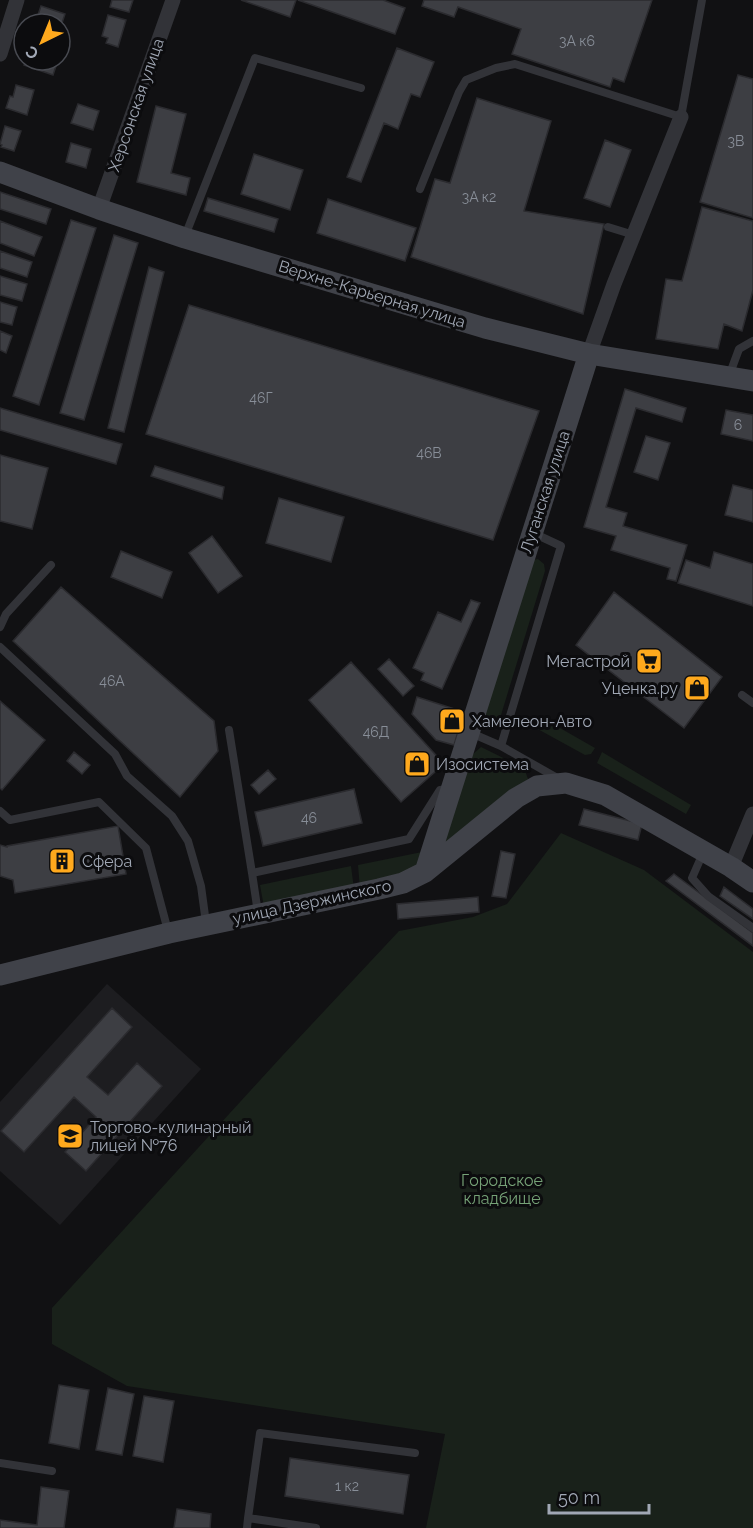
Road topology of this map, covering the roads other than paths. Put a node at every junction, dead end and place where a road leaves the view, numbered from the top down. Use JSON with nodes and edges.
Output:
{"nodes":[{"id":1,"x":17,"y":0,"type":"edge"},
{"id":2,"x":173,"y":0,"type":"edge"},
{"id":3,"x":702,"y":0,"type":"edge"},
{"id":4,"x":0,"y":54,"type":"edge"},
{"id":5,"x":361,"y":88,"type":"dead end"},
{"id":6,"x":681,"y":117,"type":"junction"},
{"id":7,"x":0,"y":172,"type":"edge"},
{"id":8,"x":420,"y":189,"type":"dead end"},
{"id":9,"x":99,"y":209,"type":"junction"},
{"id":10,"x":608,"y":227,"type":"dead end"},
{"id":11,"x":634,"y":235,"type":"junction"},
{"id":12,"x":185,"y":238,"type":"junction"},
{"id":13,"x":753,"y":341,"type":"edge"},
{"id":14,"x":590,"y":354,"type":"junction"},
{"id":15,"x":729,"y":377,"type":"junction"},
{"id":16,"x":753,"y":381,"type":"edge"},
{"id":17,"x":532,"y":532,"type":"junction"},
{"id":18,"x":51,"y":565,"type":"dead end"},
{"id":19,"x":0,"y":627,"type":"edge"},
{"id":20,"x":0,"y":646,"type":"edge"},
{"id":21,"x":742,"y":695,"type":"dead end"},
{"id":22,"x":753,"y":702,"type":"edge"},
{"id":23,"x":229,"y":730,"type":"dead end"},
{"id":24,"x":470,"y":733,"type":"junction"},
{"id":25,"x":501,"y":746,"type":"junction"},
{"id":26,"x":566,"y":783,"type":"junction"},
{"id":27,"x":452,"y":789,"type":"junction"},
{"id":28,"x":0,"y":811,"type":"edge"},
{"id":29,"x":753,"y":814,"type":"edge"},
{"id":30,"x":703,"y":851,"type":"junction"},
{"id":31,"x":731,"y":867,"type":"junction"},
{"id":32,"x":425,"y":872,"type":"junction"},
{"id":33,"x":252,"y":873,"type":"junction"},
{"id":34,"x":753,"y":882,"type":"edge"},
{"id":35,"x":258,"y":914,"type":"junction"},
{"id":36,"x":206,"y":925,"type":"junction"},
{"id":37,"x":753,"y":928,"type":"edge"},
{"id":38,"x":169,"y":933,"type":"junction"},
{"id":39,"x":0,"y":975,"type":"edge"},
{"id":40,"x":415,"y":1453,"type":"dead end"},
{"id":41,"x":0,"y":1463,"type":"edge"},
{"id":42,"x":52,"y":1470,"type":"dead end"},
{"id":43,"x":248,"y":1518,"type":"junction"},
{"id":44,"x":247,"y":1528,"type":"edge"},
{"id":45,"x":316,"y":1528,"type":"edge"}],
"edges":[{"from":1,"to":4,"type":"street"},
{"from":2,"to":9,"type":"street","name":"Херсонская улица"},
{"from":3,"to":6,"type":"lane"},
{"from":5,"to":12,"type":"lane"},
{"from":6,"to":8,"type":"lane"},
{"from":6,"to":11,"type":"street","name":"Луганская улица"},
{"from":7,"to":9,"type":"street","name":"Верхне-Карьерная улица"},
{"from":9,"to":12,"type":"street","name":"Верхне-Карьерная улица"},
{"from":10,"to":11,"type":"lane"},
{"from":11,"to":14,"type":"street","name":"Луганская улица"},
{"from":12,"to":14,"type":"street","name":"Верхне-Карьерная улица"},
{"from":13,"to":15,"type":"lane"},
{"from":14,"to":15,"type":"street","name":"Верхне-Карьерная улица"},
{"from":14,"to":17,"type":"street","name":"Луганская улица"},
{"from":15,"to":16,"type":"street","name":"Верхне-Карьерная улица"},
{"from":17,"to":24,"type":"street","name":"Луганская улица"},
{"from":17,"to":25,"type":"lane"},
{"from":18,"to":19,"type":"lane"},
{"from":20,"to":36,"type":"lane"},
{"from":21,"to":22,"type":"lane"},
{"from":23,"to":33,"type":"lane"},
{"from":24,"to":25,"type":"lane"},
{"from":24,"to":27,"type":"street","name":"Луганская улица"},
{"from":25,"to":26,"type":"lane"},
{"from":26,"to":30,"type":"street","name":"улица Дзержинского"},
{"from":26,"to":32,"type":"street","name":"улица Дзержинского"},
{"from":27,"to":32,"type":"street","name":"Луганская улица"},
{"from":27,"to":33,"type":"lane"},
{"from":28,"to":38,"type":"lane"},
{"from":29,"to":31,"type":"street"},
{"from":30,"to":31,"type":"street","name":"улица Дзержинского"},
{"from":30,"to":37,"type":"lane"},
{"from":31,"to":34,"type":"street","name":"улица Дзержинского"},
{"from":32,"to":35,"type":"street","name":"улица Дзержинского"},
{"from":33,"to":35,"type":"lane"},
{"from":35,"to":36,"type":"street","name":"улица Дзержинского"},
{"from":36,"to":38,"type":"street","name":"улица Дзержинского"},
{"from":38,"to":39,"type":"street","name":"улица Дзержинского"},
{"from":40,"to":43,"type":"lane"},
{"from":41,"to":42,"type":"lane"},
{"from":43,"to":44,"type":"lane"},
{"from":43,"to":45,"type":"lane"}]}
